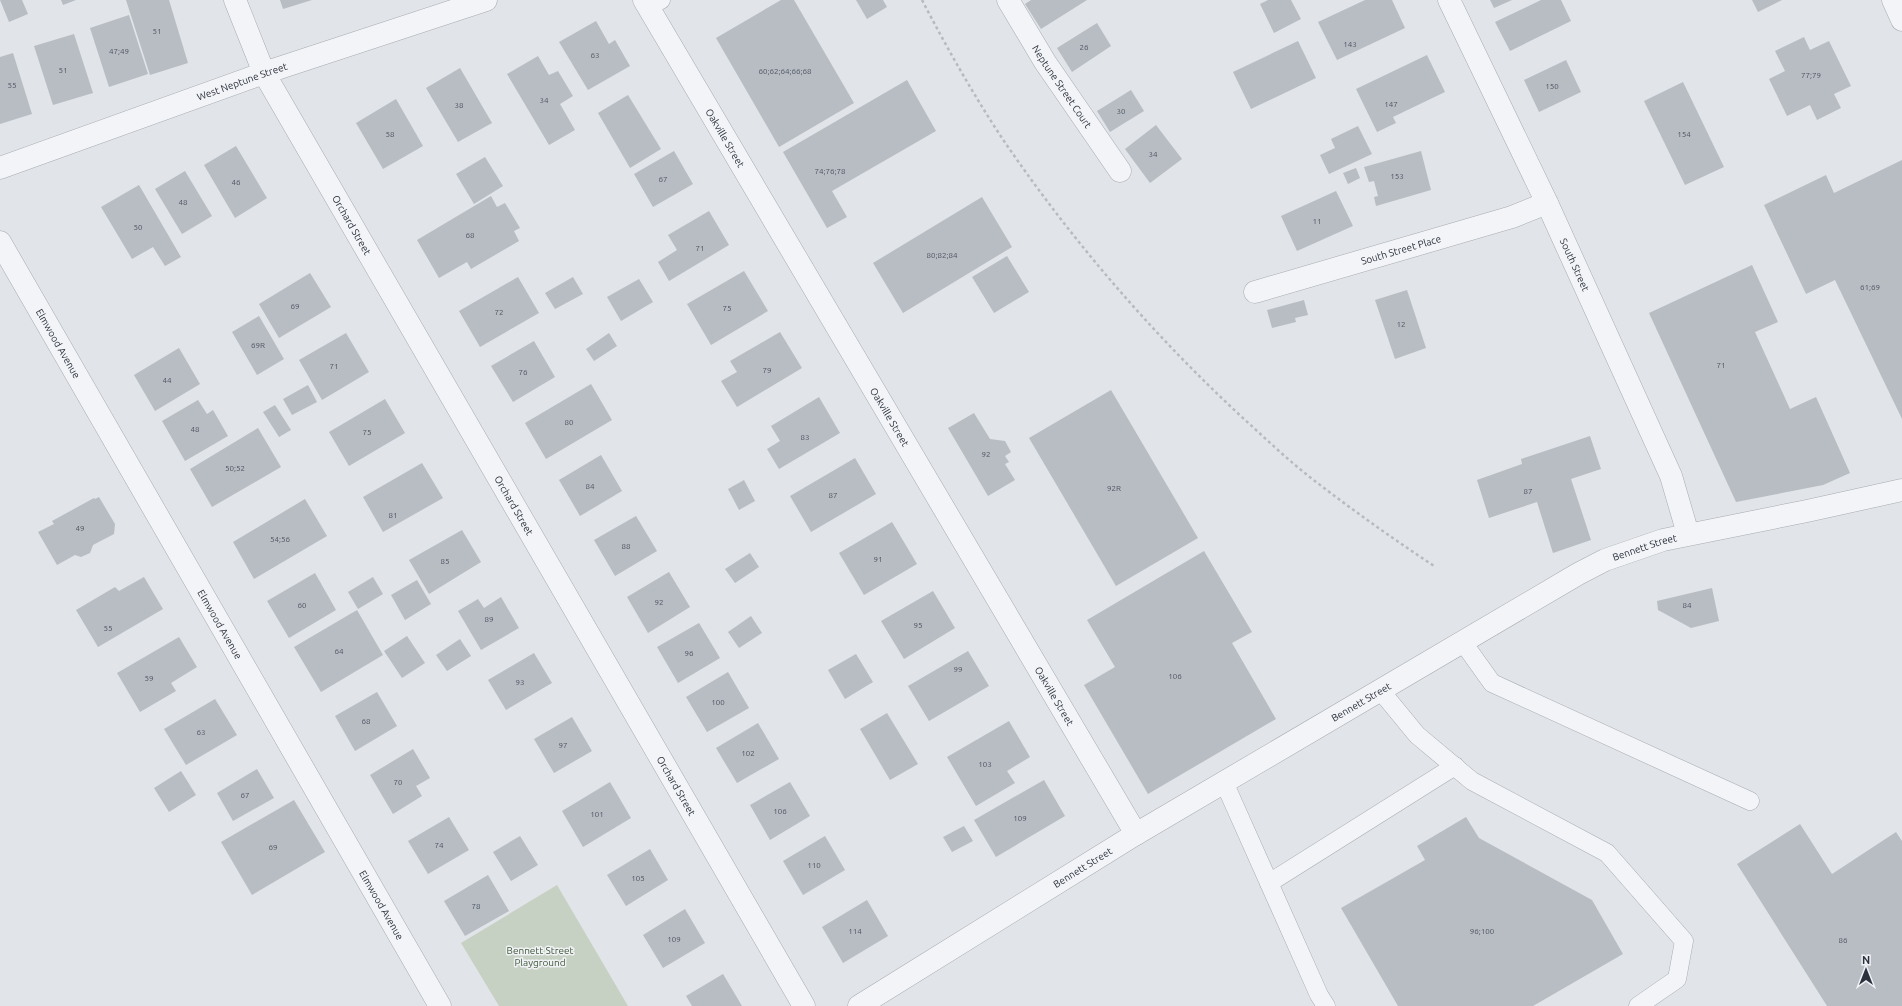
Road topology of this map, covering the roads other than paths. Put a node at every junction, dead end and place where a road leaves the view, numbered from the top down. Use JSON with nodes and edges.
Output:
{"nodes":[{"id":1,"x":235,"y":0,"type":"edge"},
{"id":2,"x":486,"y":0,"type":"edge"},
{"id":3,"x":1008,"y":0,"type":"edge"},
{"id":4,"x":1449,"y":0,"type":"edge"},
{"id":5,"x":1893,"y":0,"type":"edge"},
{"id":6,"x":651,"y":2,"type":"edge"},
{"id":7,"x":1902,"y":20,"type":"edge"},
{"id":8,"x":264,"y":73,"type":"junction"},
{"id":9,"x":0,"y":168,"type":"edge"},
{"id":10,"x":1120,"y":171,"type":"dead end"},
{"id":11,"x":1547,"y":203,"type":"junction"},
{"id":12,"x":0,"y":242,"type":"edge"},
{"id":13,"x":1255,"y":292,"type":"dead end"},
{"id":14,"x":1902,"y":490,"type":"edge"},
{"id":15,"x":1688,"y":534,"type":"junction"},
{"id":16,"x":1462,"y":641,"type":"junction"},
{"id":17,"x":1380,"y":690,"type":"junction"},
{"id":18,"x":1455,"y":766,"type":"junction"},
{"id":19,"x":1224,"y":782,"type":"junction"},
{"id":20,"x":1750,"y":801,"type":"dead end"},
{"id":21,"x":1136,"y":834,"type":"junction"},
{"id":22,"x":1269,"y":883,"type":"junction"},
{"id":23,"x":440,"y":1006,"type":"edge"},
{"id":24,"x":804,"y":1006,"type":"edge"},
{"id":25,"x":858,"y":1006,"type":"edge"},
{"id":26,"x":1326,"y":1006,"type":"edge"},
{"id":27,"x":1638,"y":1006,"type":"edge"}],
"edges":[{"from":1,"to":8,"type":"street","name":"Orchard Street"},
{"from":2,"to":8,"type":"street","name":"West Neptune Street"},
{"from":3,"to":10,"type":"street","name":"Neptune Street Court"},
{"from":4,"to":11,"type":"street","name":"South Street"},
{"from":5,"to":7,"type":"street"},
{"from":6,"to":21,"type":"street","name":"Oakville Street"},
{"from":8,"to":9,"type":"street","name":"West Neptune Street"},
{"from":8,"to":24,"type":"street","name":"Orchard Street"},
{"from":11,"to":13,"type":"street","name":"South Street Place"},
{"from":11,"to":15,"type":"street","name":"South Street"},
{"from":12,"to":23,"type":"street","name":"Elmwood Avenue"},
{"from":14,"to":15,"type":"street","name":"Bennett Street"},
{"from":15,"to":16,"type":"street","name":"Bennett Street"},
{"from":16,"to":17,"type":"street","name":"Bennett Street"},
{"from":16,"to":20,"type":"lane"},
{"from":17,"to":18,"type":"lane"},
{"from":17,"to":19,"type":"street","name":"Bennett Street"},
{"from":18,"to":22,"type":"lane"},
{"from":18,"to":27,"type":"lane"},
{"from":19,"to":21,"type":"street","name":"Bennett Street"},
{"from":19,"to":22,"type":"lane"},
{"from":21,"to":25,"type":"street","name":"Bennett Street"},
{"from":22,"to":26,"type":"lane"}]}
